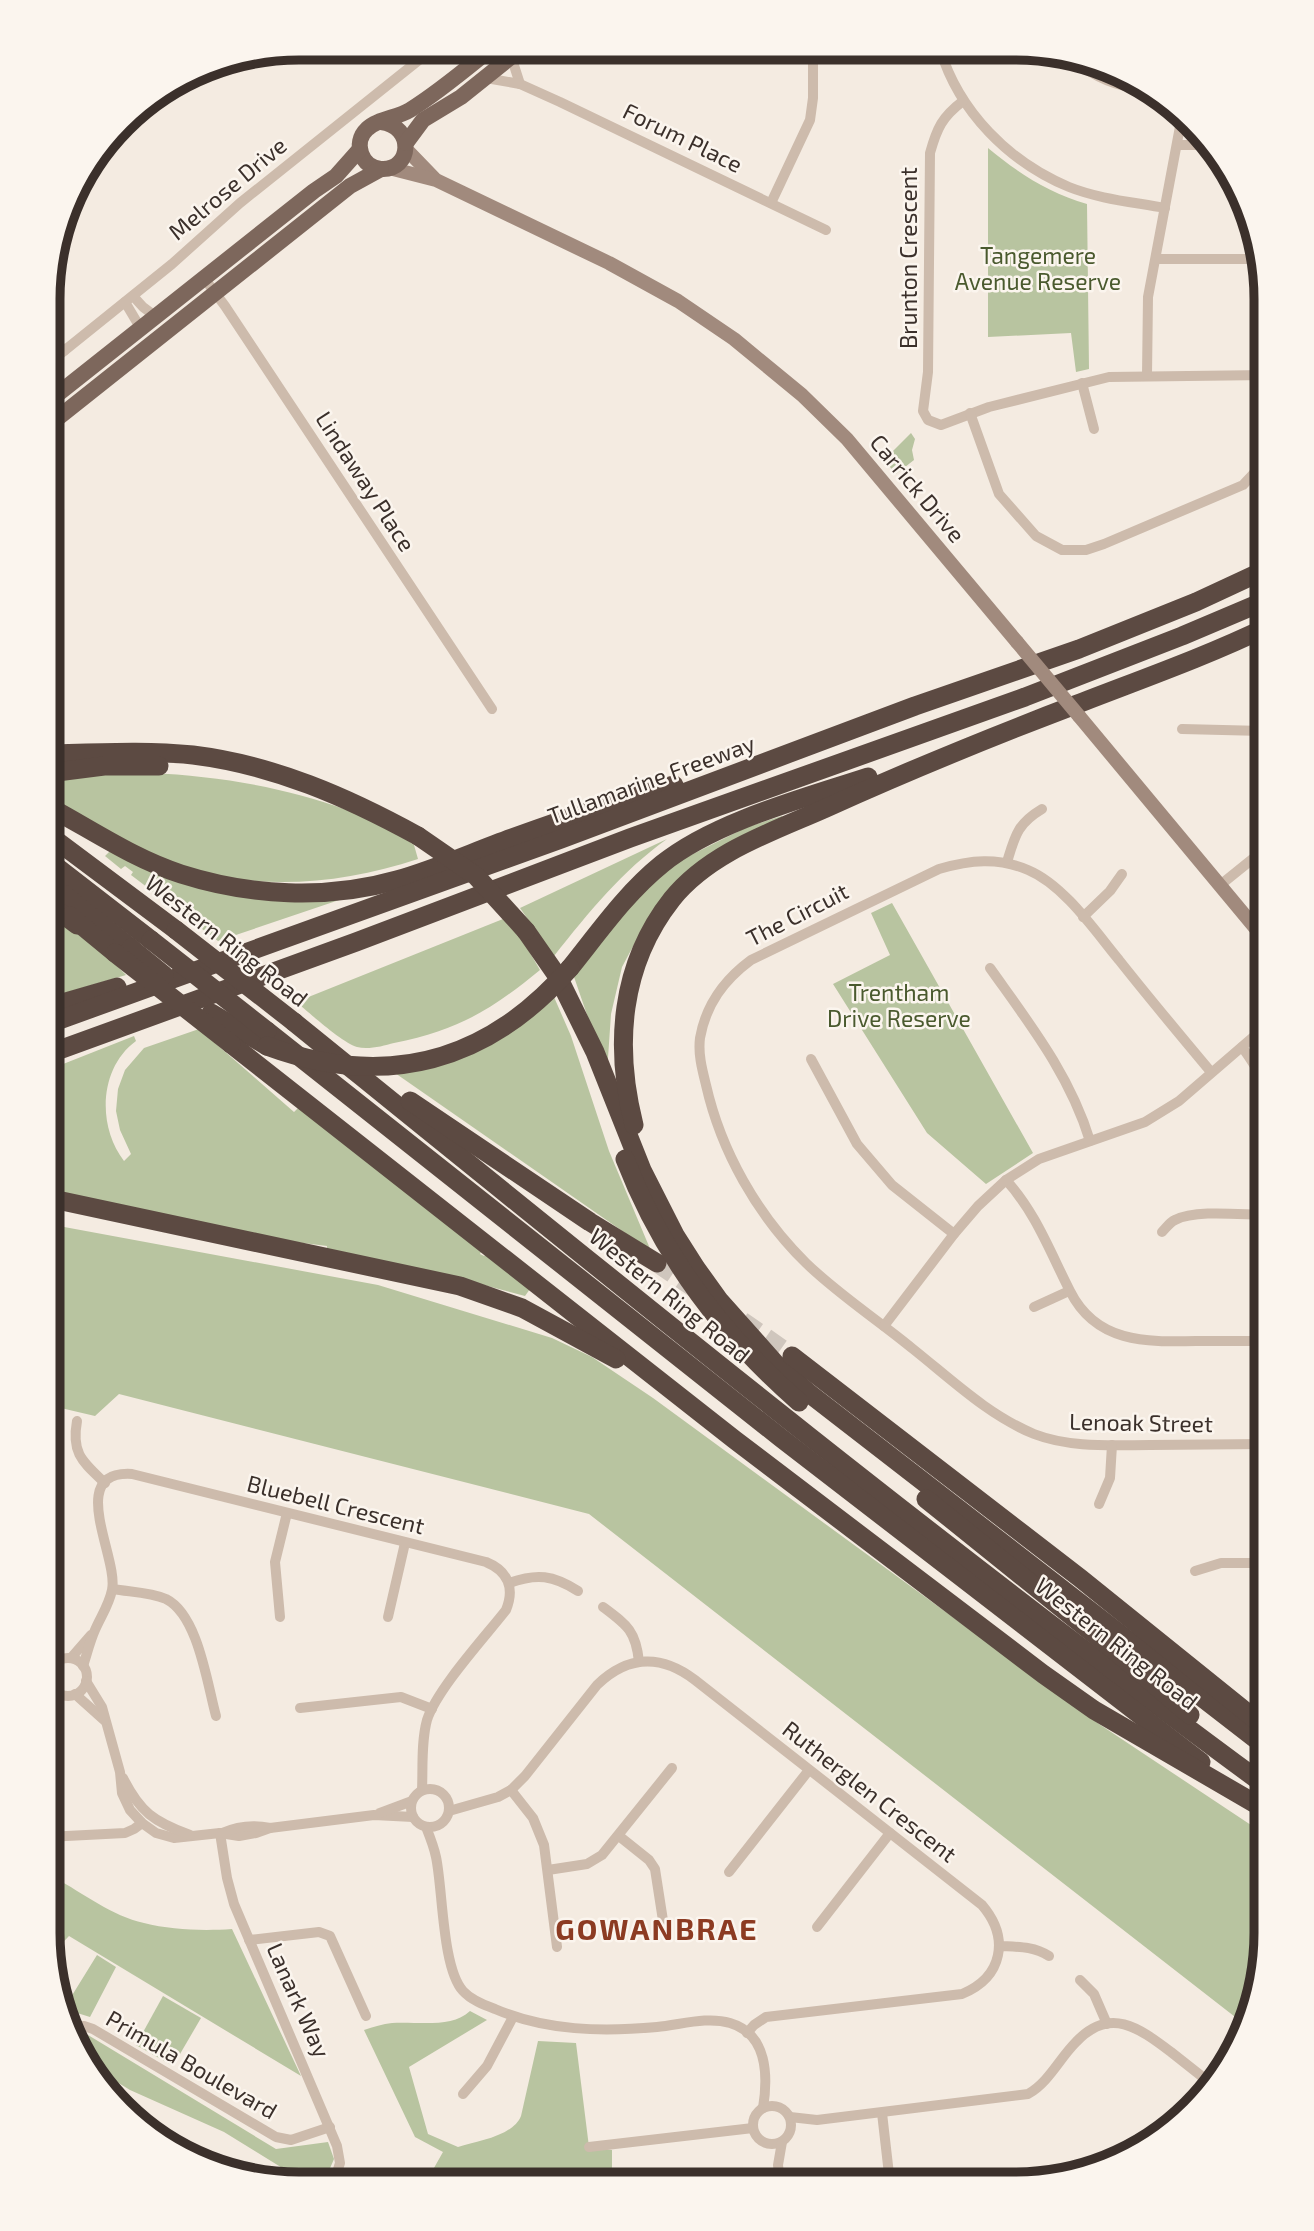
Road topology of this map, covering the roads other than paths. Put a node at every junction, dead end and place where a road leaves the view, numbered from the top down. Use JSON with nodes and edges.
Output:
{"nodes":[{"id":1,"x":419,"y":60,"type":"edge"},
{"id":2,"x":470,"y":60,"type":"edge"},
{"id":3,"x":507,"y":60,"type":"edge"},
{"id":4,"x":517,"y":60,"type":"edge"},
{"id":5,"x":813,"y":60,"type":"edge"},
{"id":6,"x":945,"y":60,"type":"edge"},
{"id":7,"x":1097,"y":75,"type":"edge"},
{"id":8,"x":486,"y":78,"type":"junction"},
{"id":9,"x":1118,"y":83,"type":"edge"},
{"id":10,"x":520,"y":84,"type":"junction"},
{"id":11,"x":964,"y":101,"type":"junction"},
{"id":12,"x":381,"y":122,"type":"junction"},
{"id":13,"x":1180,"y":127,"type":"edge"},
{"id":14,"x":1177,"y":145,"type":"junction"},
{"id":15,"x":1198,"y":145,"type":"edge"},
{"id":16,"x":406,"y":146,"type":"junction"},
{"id":17,"x":360,"y":149,"type":"junction"},
{"id":18,"x":385,"y":169,"type":"junction"},
{"id":19,"x":436,"y":180,"type":"junction"},
{"id":20,"x":771,"y":203,"type":"junction"},
{"id":21,"x":1165,"y":208,"type":"junction"},
{"id":22,"x":826,"y":230,"type":"dead end"},
{"id":23,"x":1156,"y":259,"type":"junction"},
{"id":24,"x":1251,"y":259,"type":"edge"},
{"id":25,"x":204,"y":278,"type":"junction"},
{"id":26,"x":215,"y":294,"type":"junction"},
{"id":27,"x":130,"y":299,"type":"junction"},
{"id":28,"x":155,"y":316,"type":"junction"},
{"id":29,"x":141,"y":329,"type":"junction"},
{"id":30,"x":60,"y":346,"type":"edge"},
{"id":31,"x":64,"y":351,"type":"junction"},
{"id":32,"x":60,"y":354,"type":"edge"},
{"id":33,"x":1147,"y":375,"type":"junction"},
{"id":34,"x":1254,"y":376,"type":"edge"},
{"id":35,"x":1082,"y":383,"type":"junction"},
{"id":36,"x":60,"y":392,"type":"edge"},
{"id":37,"x":970,"y":413,"type":"junction"},
{"id":38,"x":60,"y":416,"type":"edge"},
{"id":39,"x":1094,"y":429,"type":"dead end"},
{"id":40,"x":1254,"y":473,"type":"edge"},
{"id":41,"x":1254,"y":575,"type":"edge"},
{"id":42,"x":1254,"y":606,"type":"edge"},
{"id":43,"x":1254,"y":632,"type":"edge"},
{"id":44,"x":915,"y":706,"type":"junction"},
{"id":45,"x":492,"y":709,"type":"dead end"},
{"id":46,"x":1035,"y":720,"type":"junction"},
{"id":47,"x":1182,"y":729,"type":"dead end"},
{"id":48,"x":1254,"y":731,"type":"edge"},
{"id":49,"x":60,"y":754,"type":"edge"},
{"id":50,"x":60,"y":772,"type":"edge"},
{"id":51,"x":1042,"y":809,"type":"dead end"},
{"id":52,"x":60,"y":813,"type":"edge"},
{"id":53,"x":380,"y":817,"type":"junction"},
{"id":54,"x":60,"y":843,"type":"edge"},
{"id":55,"x":1254,"y":858,"type":"edge"},
{"id":56,"x":1007,"y":862,"type":"junction"},
{"id":57,"x":60,"y":869,"type":"edge"},
{"id":58,"x":1122,"y":874,"type":"dead end"},
{"id":59,"x":427,"y":886,"type":"junction"},
{"id":60,"x":1219,"y":886,"type":"junction"},
{"id":61,"x":60,"y":893,"type":"edge"},
{"id":62,"x":60,"y":906,"type":"edge"},
{"id":63,"x":60,"y":911,"type":"edge"},
{"id":64,"x":1083,"y":917,"type":"junction"},
{"id":65,"x":1254,"y":928,"type":"edge"},
{"id":66,"x":123,"y":950,"type":"junction"},
{"id":67,"x":990,"y":968,"type":"dead end"},
{"id":68,"x":60,"y":1004,"type":"edge"},
{"id":69,"x":574,"y":1009,"type":"junction"},
{"id":70,"x":60,"y":1020,"type":"edge"},
{"id":71,"x":294,"y":1022,"type":"junction"},
{"id":72,"x":1254,"y":1036,"type":"edge"},
{"id":73,"x":1242,"y":1047,"type":"junction"},
{"id":74,"x":60,"y":1050,"type":"edge"},
{"id":75,"x":811,"y":1059,"type":"dead end"},
{"id":76,"x":1254,"y":1064,"type":"edge"},
{"id":77,"x":1211,"y":1072,"type":"junction"},
{"id":78,"x":1090,"y":1141,"type":"junction"},
{"id":79,"x":1006,"y":1180,"type":"junction"},
{"id":80,"x":60,"y":1201,"type":"edge"},
{"id":81,"x":660,"y":1202,"type":"junction"},
{"id":82,"x":1254,"y":1215,"type":"edge"},
{"id":83,"x":1162,"y":1232,"type":"dead end"},
{"id":84,"x":954,"y":1234,"type":"junction"},
{"id":85,"x":657,"y":1263,"type":"tunnel mouth"},
{"id":86,"x":1069,"y":1291,"type":"junction"},
{"id":87,"x":1034,"y":1307,"type":"dead end"},
{"id":88,"x":884,"y":1325,"type":"junction"},
{"id":89,"x":1254,"y":1340,"type":"edge"},
{"id":90,"x":792,"y":1356,"type":"tunnel mouth"},
{"id":91,"x":694,"y":1408,"type":"junction"},
{"id":92,"x":77,"y":1421,"type":"dead end"},
{"id":93,"x":1254,"y":1444,"type":"edge"},
{"id":94,"x":1112,"y":1445,"type":"junction"},
{"id":95,"x":105,"y":1483,"type":"junction"},
{"id":96,"x":1099,"y":1504,"type":"dead end"},
{"id":97,"x":287,"y":1513,"type":"junction"},
{"id":98,"x":405,"y":1543,"type":"junction"},
{"id":99,"x":1254,"y":1563,"type":"edge"},
{"id":100,"x":1195,"y":1572,"type":"dead end"},
{"id":101,"x":509,"y":1583,"type":"junction"},
{"id":102,"x":113,"y":1589,"type":"junction"},
{"id":103,"x":578,"y":1591,"type":"dead end"},
{"id":104,"x":603,"y":1607,"type":"dead end"},
{"id":105,"x":280,"y":1617,"type":"dead end"},
{"id":106,"x":388,"y":1617,"type":"dead end"},
{"id":107,"x":95,"y":1630,"type":"junction"},
{"id":108,"x":71,"y":1658,"type":"junction"},
{"id":109,"x":60,"y":1660,"type":"edge"},
{"id":110,"x":639,"y":1661,"type":"junction"},
{"id":111,"x":83,"y":1666,"type":"junction"},
{"id":112,"x":86,"y":1681,"type":"junction"},
{"id":113,"x":60,"y":1694,"type":"edge"},
{"id":114,"x":75,"y":1694,"type":"junction"},
{"id":115,"x":300,"y":1708,"type":"dead end"},
{"id":116,"x":432,"y":1709,"type":"junction"},
{"id":117,"x":216,"y":1716,"type":"dead end"},
{"id":118,"x":1254,"y":1718,"type":"edge"},
{"id":119,"x":106,"y":1721,"type":"junction"},
{"id":120,"x":1254,"y":1737,"type":"edge"},
{"id":121,"x":424,"y":1754,"type":"junction"},
{"id":122,"x":672,"y":1768,"type":"dead end"},
{"id":123,"x":809,"y":1770,"type":"junction"},
{"id":124,"x":120,"y":1772,"type":"junction"},
{"id":125,"x":1254,"y":1773,"type":"edge"},
{"id":126,"x":1254,"y":1775,"type":"edge"},
{"id":127,"x":435,"y":1789,"type":"junction"},
{"id":128,"x":422,"y":1790,"type":"junction"},
{"id":129,"x":511,"y":1790,"type":"junction"},
{"id":130,"x":412,"y":1801,"type":"junction"},
{"id":131,"x":1254,"y":1803,"type":"edge"},
{"id":132,"x":1254,"y":1805,"type":"edge"},
{"id":133,"x":449,"y":1806,"type":"junction"},
{"id":134,"x":374,"y":1815,"type":"junction"},
{"id":135,"x":413,"y":1817,"type":"junction"},
{"id":136,"x":142,"y":1823,"type":"junction"},
{"id":137,"x":440,"y":1825,"type":"junction"},
{"id":138,"x":426,"y":1827,"type":"junction"},
{"id":139,"x":220,"y":1833,"type":"junction"},
{"id":140,"x":890,"y":1833,"type":"junction"},
{"id":141,"x":60,"y":1836,"type":"edge"},
{"id":142,"x":193,"y":1836,"type":"junction"},
{"id":143,"x":619,"y":1836,"type":"junction"},
{"id":144,"x":436,"y":1856,"type":"junction"},
{"id":145,"x":548,"y":1870,"type":"junction"},
{"id":146,"x":729,"y":1872,"type":"dead end"},
{"id":147,"x":664,"y":1927,"type":"dead end"},
{"id":148,"x":817,"y":1927,"type":"dead end"},
{"id":149,"x":250,"y":1940,"type":"junction"},
{"id":150,"x":999,"y":1946,"type":"junction"},
{"id":151,"x":557,"y":1947,"type":"dead end"},
{"id":152,"x":1049,"y":1956,"type":"dead end"},
{"id":153,"x":1080,"y":1980,"type":"dead end"},
{"id":154,"x":366,"y":2016,"type":"dead end"},
{"id":155,"x":513,"y":2017,"type":"junction"},
{"id":156,"x":1107,"y":2024,"type":"junction"},
{"id":157,"x":79,"y":2026,"type":"edge"},
{"id":158,"x":747,"y":2033,"type":"junction"},
{"id":159,"x":1204,"y":2078,"type":"edge"},
{"id":160,"x":767,"y":2083,"type":"junction"},
{"id":161,"x":463,"y":2094,"type":"dead end"},
{"id":162,"x":778,"y":2106,"type":"junction"},
{"id":163,"x":763,"y":2108,"type":"junction"},
{"id":164,"x":882,"y":2113,"type":"junction"},
{"id":165,"x":790,"y":2117,"type":"junction"},
{"id":166,"x":817,"y":2120,"type":"junction"},
{"id":167,"x":330,"y":2127,"type":"junction"},
{"id":168,"x":753,"y":2128,"type":"junction"},
{"id":169,"x":790,"y":2131,"type":"junction"},
{"id":170,"x":782,"y":2142,"type":"junction"},
{"id":171,"x":769,"y":2144,"type":"junction"},
{"id":172,"x":589,"y":2147,"type":"dead end"},
{"id":173,"x":778,"y":2165,"type":"junction"},
{"id":174,"x":337,"y":2172,"type":"edge"},
{"id":175,"x":779,"y":2172,"type":"edge"},
{"id":176,"x":889,"y":2172,"type":"edge"}],
"edges":[{"from":1,"to":27,"type":"street","name":"Melrose Drive"},
{"from":2,"to":12,"type":"main road"},
{"from":3,"to":8,"type":"main road"},
{"from":4,"to":10,"type":"street"},
{"from":5,"to":20,"type":"street"},
{"from":6,"to":11,"type":"street"},
{"from":7,"to":9,"type":"street"},
{"from":8,"to":10,"type":"street","name":"Forum Place"},
{"from":8,"to":16,"type":"main road"},
{"from":10,"to":20,"type":"street","name":"Forum Place"},
{"from":11,"to":21,"type":"street"},
{"from":11,"to":37,"type":"street","name":"Brunton Crescent"},
{"from":12,"to":16,"type":"main road"},
{"from":12,"to":17,"type":"main road"},
{"from":13,"to":14,"type":"street"},
{"from":14,"to":15,"type":"street"},
{"from":14,"to":21,"type":"street"},
{"from":16,"to":18,"type":"main road"},
{"from":16,"to":19,"type":"street","name":"Carrick Drive"},
{"from":17,"to":18,"type":"main road"},
{"from":17,"to":25,"type":"main road"},
{"from":18,"to":19,"type":"street","name":"Carrick Drive"},
{"from":18,"to":26,"type":"main road"},
{"from":19,"to":60,"type":"street","name":"Carrick Drive","bridge":true},
{"from":20,"to":22,"type":"street","name":"Forum Place"},
{"from":21,"to":23,"type":"street"},
{"from":23,"to":24,"type":"street"},
{"from":23,"to":33,"type":"street"},
{"from":25,"to":26,"type":"street","name":"Lindaway Place"},
{"from":25,"to":28,"type":"main road"},
{"from":26,"to":38,"type":"main road"},
{"from":26,"to":45,"type":"street","name":"Lindaway Place"},
{"from":27,"to":28,"type":"street"},
{"from":27,"to":29,"type":"street"},
{"from":27,"to":31,"type":"street","name":"Melrose Drive"},
{"from":28,"to":29,"type":"main road"},
{"from":29,"to":36,"type":"main road"},
{"from":30,"to":31,"type":"street"},
{"from":31,"to":32,"type":"street","name":"Melrose Drive"},
{"from":33,"to":34,"type":"street"},
{"from":33,"to":35,"type":"street"},
{"from":35,"to":37,"type":"street"},
{"from":35,"to":39,"type":"street"},
{"from":37,"to":40,"type":"street"},
{"from":41,"to":44,"type":"highway","name":"Tullamarine Freeway"},
{"from":42,"to":74,"type":"highway"},
{"from":43,"to":46,"type":"highway"},
{"from":44,"to":52,"type":"highway"},
{"from":44,"to":59,"type":"highway","name":"Tullamarine Freeway"},
{"from":46,"to":66,"type":"highway","bridge":true},
{"from":46,"to":81,"type":"highway"},
{"from":47,"to":48,"type":"street"},
{"from":49,"to":53,"type":"highway"},
{"from":50,"to":53,"type":"highway"},
{"from":51,"to":56,"type":"street"},
{"from":53,"to":69,"type":"highway","bridge":true},
{"from":54,"to":71,"type":"highway","name":"Western Ring Road","bridge":true},
{"from":55,"to":60,"type":"street"},
{"from":56,"to":64,"type":"street","name":"The Circuit"},
{"from":56,"to":88,"type":"street","name":"The Circuit"},
{"from":57,"to":131,"type":"highway","name":"Western Ring Road","bridge":true},
{"from":58,"to":64,"type":"street"},
{"from":59,"to":68,"type":"highway"},
{"from":59,"to":70,"type":"highway","name":"Tullamarine Freeway"},
{"from":60,"to":65,"type":"street","name":"Carrick Drive"},
{"from":61,"to":66,"type":"highway"},
{"from":62,"to":66,"type":"highway"},
{"from":63,"to":66,"type":"highway"},
{"from":64,"to":77,"type":"street","name":"The Circuit"},
{"from":66,"to":91,"type":"highway","bridge":true},
{"from":67,"to":78,"type":"street"},
{"from":69,"to":81,"type":"highway"},
{"from":69,"to":125,"type":"highway"},
{"from":71,"to":85,"type":"highway"},
{"from":71,"to":126,"type":"highway","name":"Western Ring Road"},
{"from":72,"to":73,"type":"street"},
{"from":73,"to":76,"type":"street"},
{"from":73,"to":77,"type":"street"},
{"from":75,"to":84,"type":"street"},
{"from":77,"to":78,"type":"street"},
{"from":78,"to":79,"type":"street"},
{"from":79,"to":84,"type":"street"},
{"from":79,"to":86,"type":"street"},
{"from":80,"to":91,"type":"highway"},
{"from":81,"to":120,"type":"highway"},
{"from":82,"to":83,"type":"street"},
{"from":84,"to":88,"type":"street"},
{"from":86,"to":87,"type":"street"},
{"from":86,"to":89,"type":"street"},
{"from":88,"to":94,"type":"street","name":"Lenoak Street"},
{"from":90,"to":118,"type":"highway"},
{"from":91,"to":132,"type":"highway"},
{"from":92,"to":95,"type":"street"},
{"from":93,"to":94,"type":"street","name":"Lenoak Street"},
{"from":94,"to":96,"type":"street"},
{"from":95,"to":97,"type":"street","name":"Bluebell Crescent"},
{"from":95,"to":102,"type":"street"},
{"from":97,"to":98,"type":"street","name":"Bluebell Crescent"},
{"from":97,"to":105,"type":"street"},
{"from":98,"to":101,"type":"street","name":"Bluebell Crescent"},
{"from":98,"to":106,"type":"street"},
{"from":99,"to":100,"type":"street"},
{"from":101,"to":103,"type":"street"},
{"from":101,"to":116,"type":"street"},
{"from":102,"to":107,"type":"street"},
{"from":102,"to":117,"type":"street"},
{"from":104,"to":110,"type":"street"},
{"from":107,"to":108,"type":"street"},
{"from":107,"to":111,"type":"street"},
{"from":108,"to":109,"type":"street"},
{"from":108,"to":111,"type":"street"},
{"from":110,"to":123,"type":"street","name":"Rutherglen Crescent"},
{"from":110,"to":129,"type":"street"},
{"from":111,"to":112,"type":"street"},
{"from":112,"to":114,"type":"street"},
{"from":112,"to":119,"type":"street"},
{"from":113,"to":114,"type":"street"},
{"from":114,"to":119,"type":"street"},
{"from":115,"to":116,"type":"street"},
{"from":116,"to":121,"type":"street"},
{"from":119,"to":124,"type":"street"},
{"from":121,"to":127,"type":"street"},
{"from":121,"to":128,"type":"street"},
{"from":122,"to":143,"type":"street"},
{"from":123,"to":140,"type":"street","name":"Rutherglen Crescent"},
{"from":123,"to":146,"type":"street"},
{"from":124,"to":136,"type":"street"},
{"from":124,"to":142,"type":"street"},
{"from":127,"to":128,"type":"street"},
{"from":127,"to":133,"type":"street"},
{"from":128,"to":130,"type":"street"},
{"from":129,"to":133,"type":"street"},
{"from":129,"to":145,"type":"street"},
{"from":130,"to":134,"type":"street"},
{"from":130,"to":135,"type":"street"},
{"from":133,"to":137,"type":"street"},
{"from":134,"to":135,"type":"street"},
{"from":134,"to":139,"type":"street"},
{"from":135,"to":138,"type":"street"},
{"from":136,"to":141,"type":"street"},
{"from":136,"to":142,"type":"street"},
{"from":137,"to":138,"type":"street"},
{"from":137,"to":144,"type":"street"},
{"from":138,"to":144,"type":"street"},
{"from":139,"to":142,"type":"street"},
{"from":139,"to":149,"type":"street","name":"Lanark Way"},
{"from":140,"to":148,"type":"street"},
{"from":140,"to":150,"type":"street","name":"Rutherglen Crescent"},
{"from":143,"to":145,"type":"street"},
{"from":143,"to":147,"type":"street"},
{"from":144,"to":155,"type":"street"},
{"from":145,"to":151,"type":"street"},
{"from":149,"to":154,"type":"street"},
{"from":149,"to":167,"type":"street","name":"Lanark Way"},
{"from":150,"to":152,"type":"street"},
{"from":150,"to":158,"type":"street"},
{"from":153,"to":156,"type":"street"},
{"from":155,"to":158,"type":"street"},
{"from":155,"to":161,"type":"street"},
{"from":156,"to":159,"type":"street"},
{"from":156,"to":164,"type":"street"},
{"from":157,"to":167,"type":"street","name":"Primula Boulevard"},
{"from":158,"to":160,"type":"street"},
{"from":160,"to":162,"type":"street"},
{"from":160,"to":163,"type":"street"},
{"from":162,"to":163,"type":"street"},
{"from":162,"to":165,"type":"street"},
{"from":163,"to":168,"type":"street"},
{"from":164,"to":166,"type":"street"},
{"from":164,"to":176,"type":"street"},
{"from":165,"to":166,"type":"street"},
{"from":165,"to":169,"type":"street"},
{"from":166,"to":169,"type":"street"},
{"from":167,"to":174,"type":"street","name":"Lanark Way"},
{"from":168,"to":171,"type":"street"},
{"from":168,"to":172,"type":"street"},
{"from":169,"to":170,"type":"street"},
{"from":170,"to":171,"type":"street"},
{"from":170,"to":173,"type":"street"},
{"from":171,"to":173,"type":"street"},
{"from":173,"to":175,"type":"street"}]}
